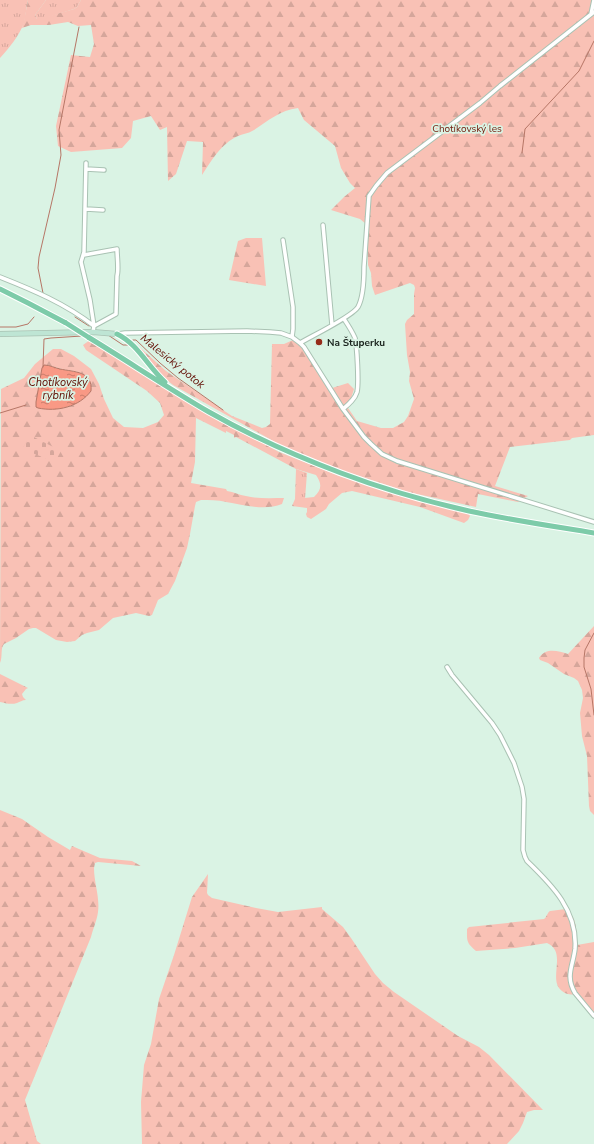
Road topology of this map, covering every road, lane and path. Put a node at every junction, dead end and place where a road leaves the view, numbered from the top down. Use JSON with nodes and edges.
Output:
{"nodes":[{"id":1,"x":594,"y":0,"type":"edge"},
{"id":2,"x":592,"y":13,"type":"edge"},
{"id":3,"x":86,"y":162,"type":"dead end"},
{"id":4,"x":86,"y":170,"type":"junction"},
{"id":5,"x":104,"y":170,"type":"dead end"},
{"id":6,"x":86,"y":209,"type":"junction"},
{"id":7,"x":103,"y":210,"type":"dead end"},
{"id":8,"x":323,"y":225,"type":"dead end"},
{"id":9,"x":283,"y":240,"type":"dead end"},
{"id":10,"x":84,"y":255,"type":"junction"},
{"id":11,"x":0,"y":277,"type":"edge"},
{"id":12,"x":0,"y":289,"type":"edge"},
{"id":13,"x":344,"y":318,"type":"junction"},
{"id":14,"x":332,"y":324,"type":"junction"},
{"id":15,"x":94,"y":326,"type":"junction"},
{"id":16,"x":93,"y":332,"type":"junction"},
{"id":17,"x":0,"y":334,"type":"edge"},
{"id":18,"x":117,"y":334,"type":"junction"},
{"id":19,"x":292,"y":337,"type":"junction"},
{"id":20,"x":300,"y":343,"type":"junction"},
{"id":21,"x":174,"y":391,"type":"junction"},
{"id":22,"x":344,"y":409,"type":"junction"},
{"id":23,"x":594,"y":522,"type":"edge"},
{"id":24,"x":594,"y":533,"type":"edge"},
{"id":25,"x":447,"y":667,"type":"dead end"},
{"id":26,"x":594,"y":1016,"type":"edge"}],
"edges":[{"from":1,"to":2,"type":"street"},
{"from":2,"to":13,"type":"street"},
{"from":3,"to":4,"type":"street"},
{"from":4,"to":5,"type":"street"},
{"from":4,"to":6,"type":"street"},
{"from":6,"to":7,"type":"street"},
{"from":6,"to":10,"type":"street"},
{"from":8,"to":14,"type":"street"},
{"from":9,"to":19,"type":"street"},
{"from":10,"to":15,"type":"street"},
{"from":10,"to":15,"type":"street"},
{"from":11,"to":15,"type":"street"},
{"from":12,"to":21,"type":"main road","bridge":true},
{"from":13,"to":14,"type":"street"},
{"from":13,"to":22,"type":"street"},
{"from":14,"to":20,"type":"street"},
{"from":15,"to":16,"type":"street"},
{"from":16,"to":17,"type":"street"},
{"from":16,"to":18,"type":"street"},
{"from":18,"to":19,"type":"street"},
{"from":18,"to":21,"type":"main road"},
{"from":19,"to":20,"type":"street"},
{"from":20,"to":22,"type":"street"},
{"from":21,"to":24,"type":"main road"},
{"from":22,"to":23,"type":"street"},
{"from":25,"to":26,"type":"street"}]}
